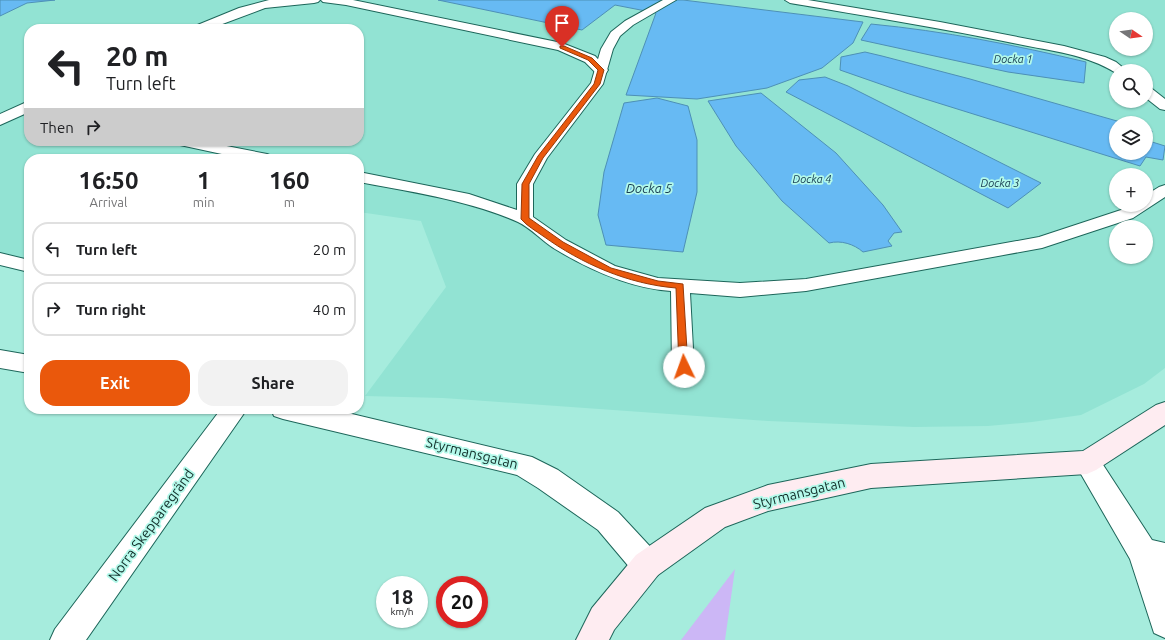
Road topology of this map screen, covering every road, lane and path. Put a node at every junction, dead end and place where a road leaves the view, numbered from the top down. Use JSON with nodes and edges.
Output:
{"nodes":[{"id":1,"x":314,"y":0,"type":"edge"},
{"id":2,"x":327,"y":0,"type":"edge"},
{"id":3,"x":670,"y":0,"type":"edge"},
{"id":4,"x":790,"y":0,"type":"edge"},
{"id":5,"x":210,"y":24,"type":"edge"},
{"id":6,"x":1109,"y":65,"type":"edge"},
{"id":7,"x":601,"y":70,"type":"junction"},
{"id":8,"x":1153,"y":97,"type":"edge"},
{"id":9,"x":1165,"y":106,"type":"edge"},
{"id":10,"x":24,"y":110,"type":"edge"},
{"id":11,"x":0,"y":120,"type":"edge"},
{"id":12,"x":204,"y":146,"type":"edge"},
{"id":13,"x":243,"y":154,"type":"edge"},
{"id":14,"x":364,"y":178,"type":"edge"},
{"id":15,"x":1165,"y":190,"type":"edge"},
{"id":16,"x":1153,"y":198,"type":"edge"},
{"id":17,"x":1130,"y":212,"type":"edge"},
{"id":18,"x":525,"y":219,"type":"junction"},
{"id":19,"x":0,"y":259,"type":"edge"},
{"id":20,"x":24,"y":265,"type":"edge"},
{"id":21,"x":680,"y":286,"type":"junction"},
{"id":22,"x":0,"y":359,"type":"edge"},
{"id":23,"x":24,"y":363,"type":"edge"},
{"id":24,"x":684,"y":367,"type":"dead end"},
{"id":25,"x":1165,"y":412,"type":"edge"},
{"id":26,"x":231,"y":414,"type":"edge"},
{"id":27,"x":306,"y":414,"type":"edge"},
{"id":28,"x":1087,"y":462,"type":"junction"},
{"id":29,"x":1154,"y":555,"type":"edge"},
{"id":30,"x":647,"y":565,"type":"junction"},
{"id":31,"x":1165,"y":622,"type":"edge"},
{"id":32,"x":66,"y":640,"type":"edge"},
{"id":33,"x":592,"y":640,"type":"edge"}],
"edges":[{"from":1,"to":5,"type":"street"},
{"from":2,"to":7,"type":"street"},
{"from":3,"to":7,"type":"lane"},
{"from":4,"to":6,"type":"lane"},
{"from":7,"to":18,"type":"lane"},
{"from":8,"to":9,"type":"lane"},
{"from":10,"to":11,"type":"street"},
{"from":12,"to":13,"type":"lane"},
{"from":14,"to":18,"type":"lane"},
{"from":15,"to":16,"type":"lane"},
{"from":17,"to":21,"type":"lane"},
{"from":18,"to":21,"type":"lane"},
{"from":19,"to":20,"type":"lane"},
{"from":21,"to":24,"type":"lane"},
{"from":22,"to":23,"type":"street"},
{"from":25,"to":28,"type":"street"},
{"from":26,"to":32,"type":"street","name":"Norra Skepparegränd"},
{"from":27,"to":30,"type":"street","name":"Styrmansgatan"},
{"from":28,"to":29,"type":"street"},
{"from":28,"to":30,"type":"street","name":"Styrmansgatan"},
{"from":29,"to":31,"type":"street"},
{"from":30,"to":33,"type":"street"}]}
